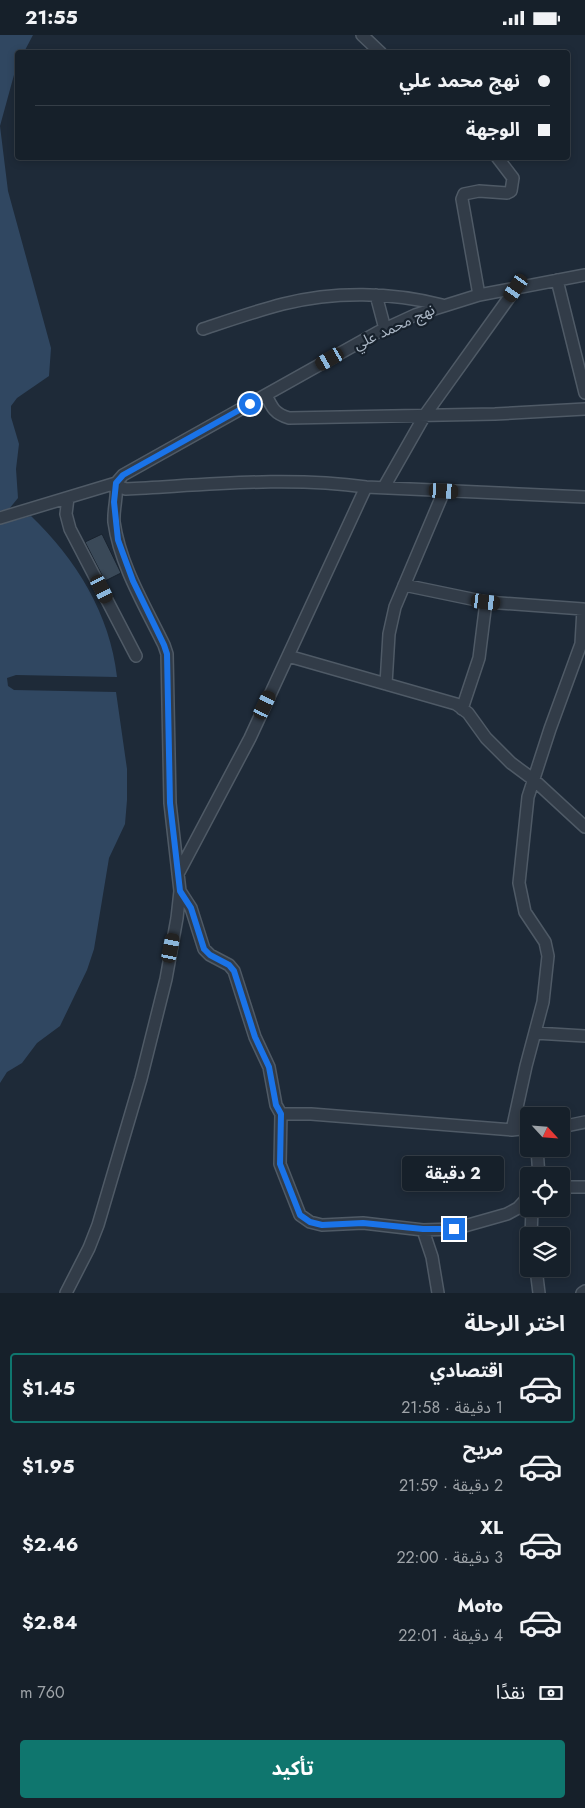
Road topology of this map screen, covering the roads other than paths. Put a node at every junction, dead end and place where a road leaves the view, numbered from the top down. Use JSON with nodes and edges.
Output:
{"nodes":[{"id":1,"x":362,"y":35,"type":"edge"},
{"id":2,"x":378,"y":50,"type":"edge"},
{"id":3,"x":499,"y":160,"type":"edge"},
{"id":4,"x":585,"y":275,"type":"edge"},
{"id":5,"x":557,"y":280,"type":"junction"},
{"id":6,"x":516,"y":288,"type":"junction"},
{"id":7,"x":376,"y":295,"type":"junction"},
{"id":8,"x":479,"y":295,"type":"junction"},
{"id":9,"x":442,"y":305,"type":"junction"},
{"id":10,"x":203,"y":329,"type":"dead end"},
{"id":11,"x":385,"y":329,"type":"junction"},
{"id":12,"x":585,"y":393,"type":"edge"},
{"id":13,"x":266,"y":395,"type":"junction"},
{"id":14,"x":585,"y":409,"type":"edge"},
{"id":15,"x":425,"y":415,"type":"junction"},
{"id":16,"x":117,"y":485,"type":"junction"},
{"id":17,"x":366,"y":487,"type":"junction"},
{"id":18,"x":384,"y":487,"type":"junction"},
{"id":19,"x":444,"y":491,"type":"junction"},
{"id":20,"x":585,"y":497,"type":"edge"},
{"id":21,"x":68,"y":498,"type":"junction"},
{"id":22,"x":0,"y":518,"type":"edge"},
{"id":23,"x":404,"y":585,"type":"junction"},
{"id":24,"x":486,"y":602,"type":"junction"},
{"id":25,"x":584,"y":609,"type":"edge"},
{"id":26,"x":136,"y":656,"type":"dead end"},
{"id":27,"x":288,"y":656,"type":"junction"},
{"id":28,"x":386,"y":684,"type":"junction"},
{"id":29,"x":462,"y":709,"type":"junction"},
{"id":30,"x":534,"y":780,"type":"junction"},
{"id":31,"x":585,"y":827,"type":"edge"},
{"id":32,"x":178,"y":875,"type":"junction"},
{"id":33,"x":180,"y":891,"type":"junction"},
{"id":34,"x":535,"y":1033,"type":"junction"},
{"id":35,"x":585,"y":1036,"type":"edge"},
{"id":36,"x":281,"y":1114,"type":"junction"},
{"id":37,"x":585,"y":1122,"type":"edge"},
{"id":38,"x":570,"y":1125,"type":"edge"},
{"id":39,"x":520,"y":1129,"type":"edge"},
{"id":40,"x":512,"y":1130,"type":"junction"},
{"id":41,"x":570,"y":1187,"type":"edge"},
{"id":42,"x":585,"y":1187,"type":"edge"},
{"id":43,"x":520,"y":1206,"type":"edge"},
{"id":44,"x":423,"y":1229,"type":"junction"},
{"id":45,"x":537,"y":1277,"type":"edge"},
{"id":46,"x":539,"y":1277,"type":"edge"},
{"id":47,"x":585,"y":1291,"type":"edge"},
{"id":48,"x":66,"y":1293,"type":"edge"},
{"id":49,"x":438,"y":1293,"type":"edge"},
{"id":50,"x":539,"y":1293,"type":"edge"},
{"id":51,"x":548,"y":1293,"type":"edge"},
{"id":52,"x":582,"y":1293,"type":"edge"}],
"edges":[{"from":1,"to":2,"type":"street"},
{"from":3,"to":8,"type":"street"},
{"from":4,"to":5,"type":"street","name":"نهج محمد علي"},
{"from":5,"to":6,"type":"street","name":"نهج محمد علي"},
{"from":5,"to":12,"type":"street"},
{"from":6,"to":8,"type":"street","name":"نهج محمد علي"},
{"from":6,"to":15,"type":"street"},
{"from":7,"to":9,"type":"street"},
{"from":7,"to":10,"type":"street"},
{"from":7,"to":11,"type":"street"},
{"from":8,"to":9,"type":"street","name":"نهج محمد علي"},
{"from":9,"to":11,"type":"street","name":"نهج محمد علي"},
{"from":11,"to":13,"type":"street","name":"نهج محمد علي"},
{"from":13,"to":15,"type":"street"},
{"from":13,"to":16,"type":"street","name":"نهج محمد علي"},
{"from":14,"to":15,"type":"street"},
{"from":15,"to":18,"type":"street"},
{"from":16,"to":17,"type":"street"},
{"from":16,"to":21,"type":"street"},
{"from":16,"to":32,"type":"street"},
{"from":17,"to":18,"type":"street"},
{"from":17,"to":27,"type":"street"},
{"from":18,"to":19,"type":"street"},
{"from":19,"to":20,"type":"street"},
{"from":19,"to":23,"type":"street"},
{"from":21,"to":22,"type":"street"},
{"from":21,"to":26,"type":"street"},
{"from":23,"to":24,"type":"street"},
{"from":23,"to":28,"type":"street"},
{"from":24,"to":25,"type":"street"},
{"from":24,"to":29,"type":"street"},
{"from":25,"to":30,"type":"street"},
{"from":27,"to":28,"type":"street"},
{"from":27,"to":32,"type":"street"},
{"from":28,"to":29,"type":"street"},
{"from":29,"to":30,"type":"street"},
{"from":30,"to":31,"type":"street"},
{"from":30,"to":34,"type":"street"},
{"from":32,"to":33,"type":"street"},
{"from":33,"to":36,"type":"street"},
{"from":33,"to":48,"type":"street"},
{"from":34,"to":35,"type":"street"},
{"from":34,"to":40,"type":"street"},
{"from":36,"to":40,"type":"street"},
{"from":36,"to":44,"type":"street"},
{"from":37,"to":38,"type":"street"},
{"from":39,"to":40,"type":"street"},
{"from":41,"to":42,"type":"street"},
{"from":43,"to":44,"type":"street"},
{"from":44,"to":49,"type":"street"},
{"from":45,"to":50,"type":"street"},
{"from":46,"to":51,"type":"street"},
{"from":47,"to":52,"type":"street"}]}
